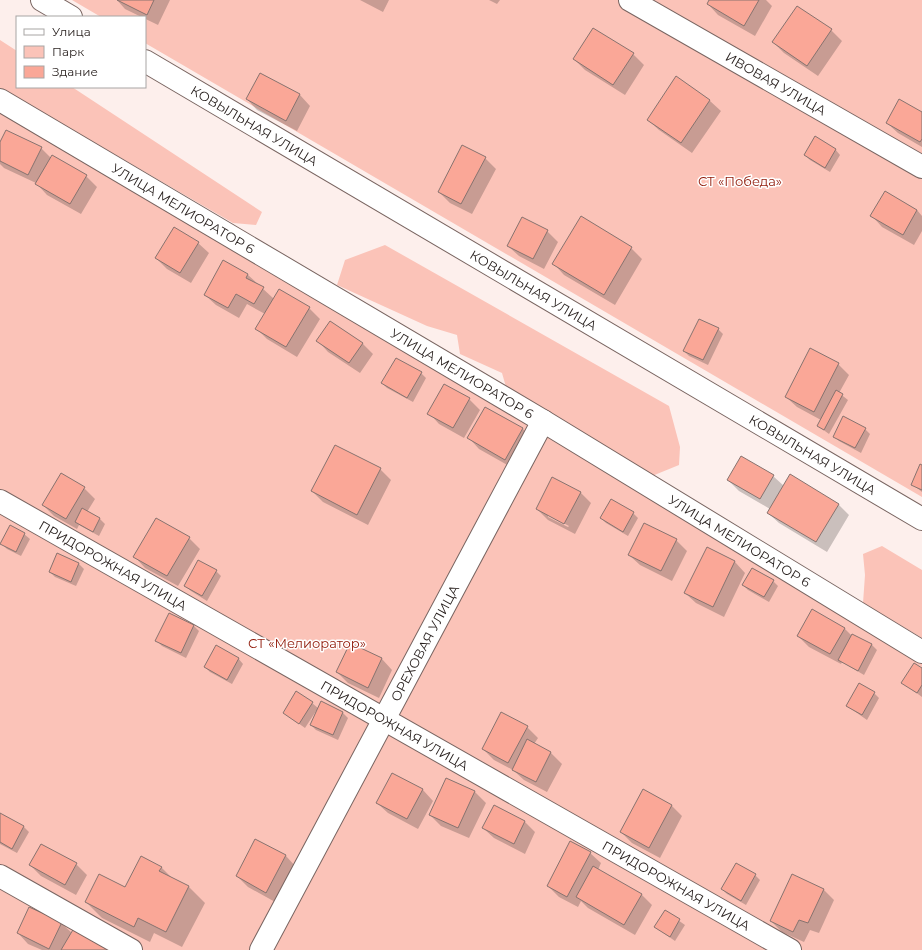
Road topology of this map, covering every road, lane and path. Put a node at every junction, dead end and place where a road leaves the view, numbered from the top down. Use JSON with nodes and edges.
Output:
{"nodes":[{"id":1,"x":42,"y":0,"type":"edge"},
{"id":2,"x":630,"y":0,"type":"edge"},
{"id":3,"x":69,"y":16,"type":"edge"},
{"id":4,"x":146,"y":62,"type":"edge"},
{"id":5,"x":0,"y":100,"type":"edge"},
{"id":6,"x":922,"y":167,"type":"edge"},
{"id":7,"x":543,"y":420,"type":"junction"},
{"id":8,"x":0,"y":501,"type":"edge"},
{"id":9,"x":922,"y":519,"type":"edge"},
{"id":10,"x":922,"y":652,"type":"edge"},
{"id":11,"x":385,"y":719,"type":"junction"},
{"id":12,"x":0,"y":876,"type":"edge"},
{"id":13,"x":131,"y":950,"type":"edge"},
{"id":14,"x":261,"y":950,"type":"edge"},
{"id":15,"x":790,"y":950,"type":"edge"}],
"edges":[{"from":1,"to":3,"type":"street"},
{"from":2,"to":6,"type":"street","name":"ИВОВАЯ УЛИЦА"},
{"from":4,"to":9,"type":"street","name":"КОВЫЛЬНАЯ УЛИЦА"},
{"from":5,"to":7,"type":"street","name":"УЛИЦА МЕЛИОРАТОР 6"},
{"from":7,"to":10,"type":"street","name":"УЛИЦА МЕЛИОРАТОР 6"},
{"from":7,"to":11,"type":"street","name":"ОРЕХОВАЯ УЛИЦА"},
{"from":8,"to":11,"type":"street","name":"ПРИДОРОЖНАЯ УЛИЦА"},
{"from":11,"to":14,"type":"street","name":"ОРЕХОВАЯ УЛИЦА"},
{"from":11,"to":15,"type":"street","name":"ПРИДОРОЖНАЯ УЛИЦА"},
{"from":12,"to":13,"type":"street"}]}
